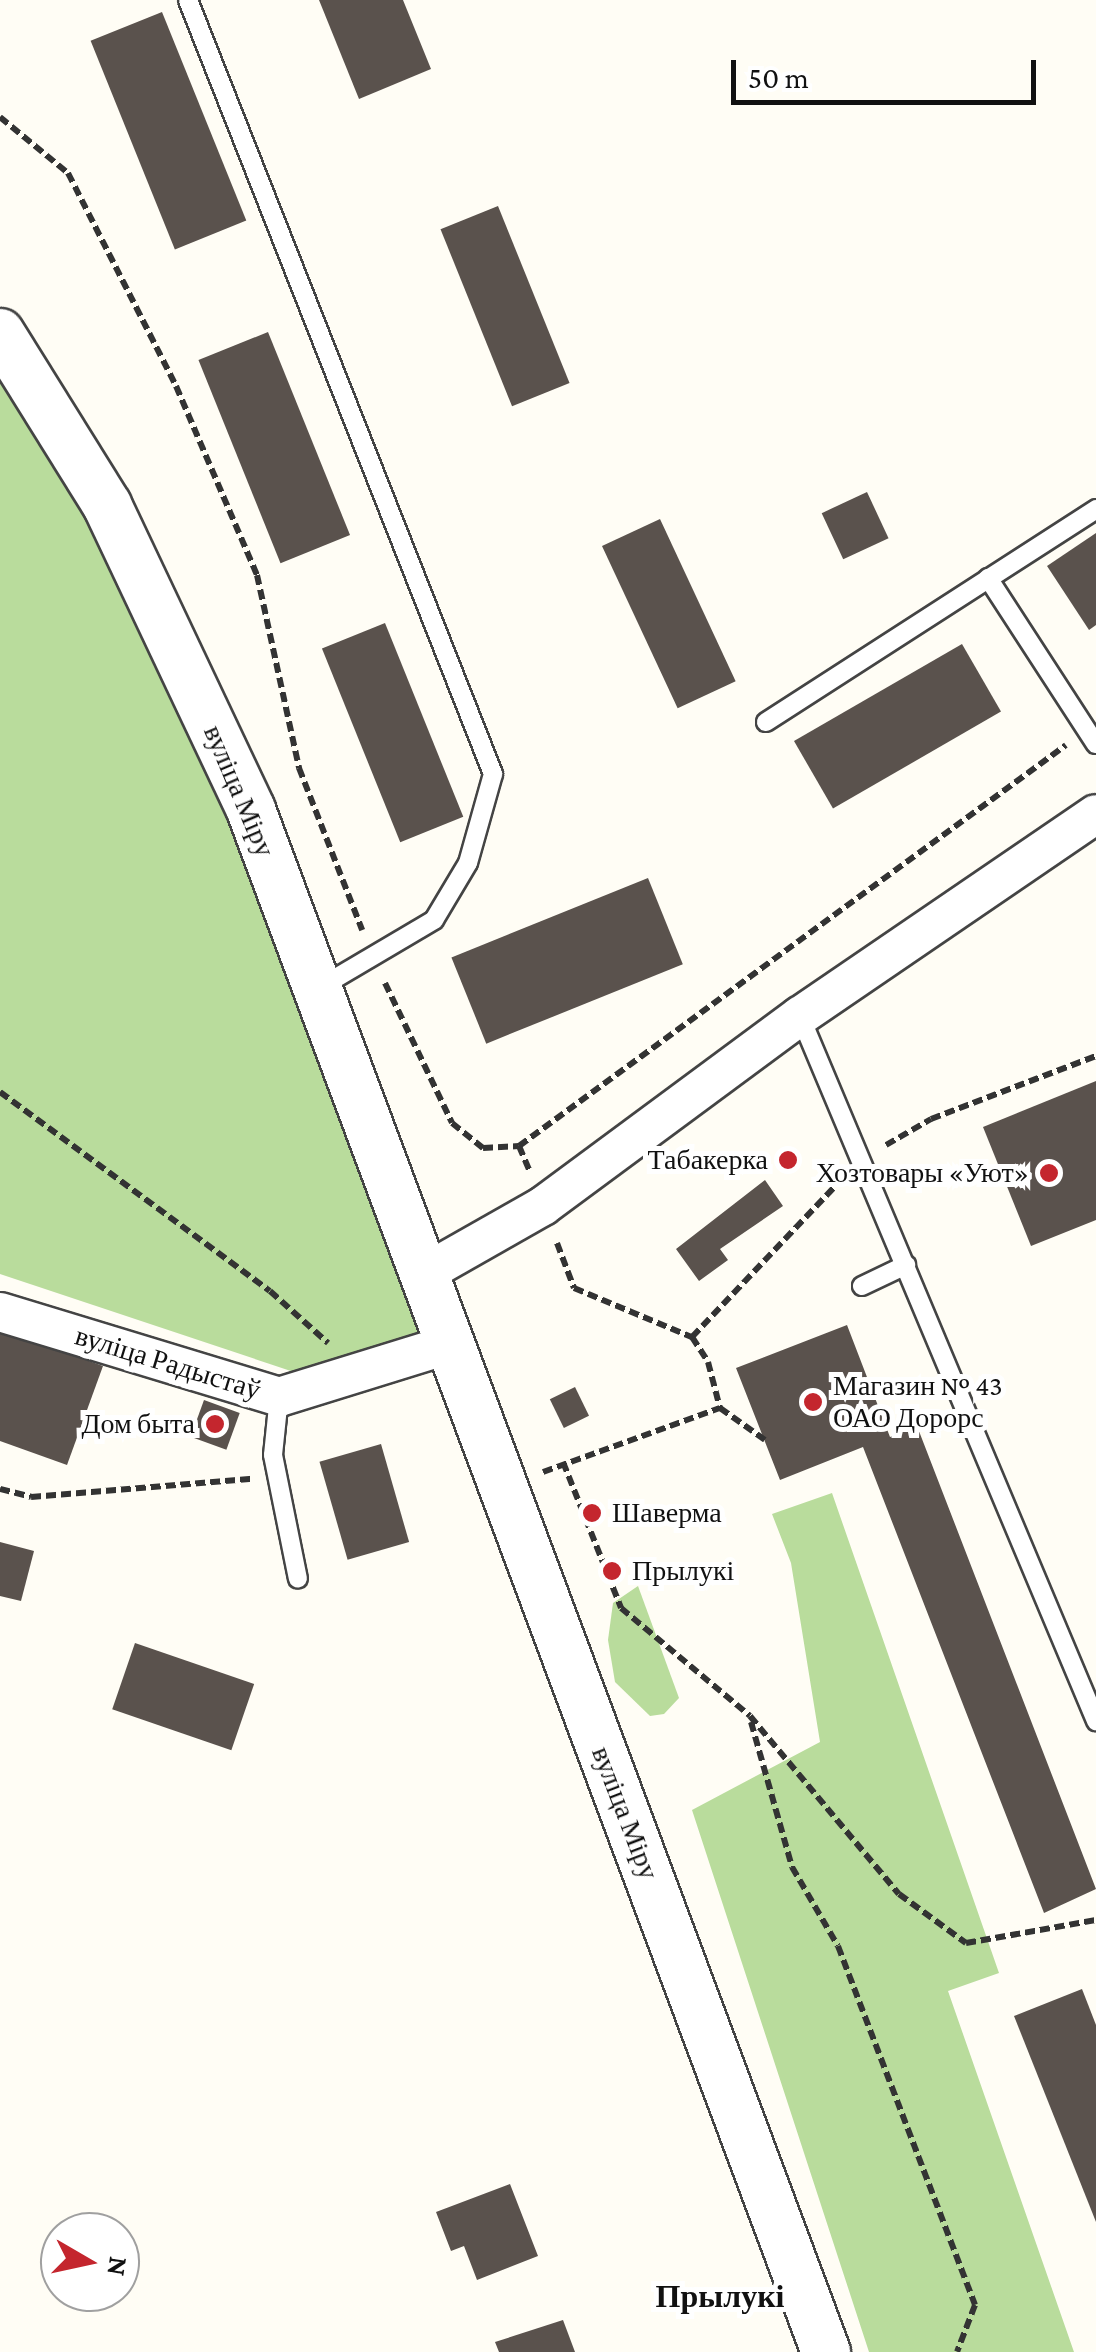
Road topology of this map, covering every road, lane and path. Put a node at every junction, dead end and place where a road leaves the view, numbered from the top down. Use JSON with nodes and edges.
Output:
{"nodes":[{"id":1,"x":188,"y":0,"type":"edge"},
{"id":2,"x":0,"y":117,"type":"edge"},
{"id":3,"x":0,"y":333,"type":"edge"},
{"id":4,"x":1096,"y":509,"type":"edge"},
{"id":5,"x":988,"y":578,"type":"junction"},
{"id":6,"x":766,"y":722,"type":"dead end"},
{"id":7,"x":1092,"y":736,"type":"edge"},
{"id":8,"x":1096,"y":814,"type":"edge"},
{"id":9,"x":374,"y":960,"type":"junction"},
{"id":10,"x":318,"y":988,"type":"junction"},
{"id":11,"x":800,"y":1016,"type":"junction"},
{"id":12,"x":0,"y":1092,"type":"edge"},
{"id":13,"x":519,"y":1146,"type":"junction"},
{"id":14,"x":543,"y":1206,"type":"junction"},
{"id":15,"x":906,"y":1265,"type":"junction"},
{"id":16,"x":425,"y":1273,"type":"junction"},
{"id":17,"x":862,"y":1286,"type":"dead end"},
{"id":18,"x":0,"y":1312,"type":"edge"},
{"id":19,"x":450,"y":1344,"type":"junction"},
{"id":20,"x":358,"y":1370,"type":"junction"},
{"id":21,"x":279,"y":1396,"type":"junction"},
{"id":22,"x":720,"y":1408,"type":"junction"},
{"id":23,"x":764,"y":1440,"type":"dead end"},
{"id":24,"x":563,"y":1462,"type":"junction"},
{"id":25,"x":277,"y":1476,"type":"junction"},
{"id":26,"x":0,"y":1489,"type":"edge"},
{"id":27,"x":503,"y":1491,"type":"junction"},
{"id":28,"x":298,"y":1579,"type":"dead end"},
{"id":29,"x":750,"y":1716,"type":"junction"},
{"id":30,"x":1096,"y":1721,"type":"edge"},
{"id":31,"x":1096,"y":1920,"type":"edge"},
{"id":32,"x":826,"y":2352,"type":"edge"},
{"id":33,"x":957,"y":2352,"type":"edge"}],
"edges":[{"from":1,"to":9,"type":"lane"},
{"from":2,"to":9,"type":"path"},
{"from":3,"to":10,"type":"street","name":"вуліца Міру"},
{"from":4,"to":5,"type":"lane"},
{"from":5,"to":6,"type":"lane"},
{"from":5,"to":7,"type":"lane"},
{"from":7,"to":13,"type":"path"},
{"from":8,"to":11,"type":"street"},
{"from":9,"to":10,"type":"lane"},
{"from":9,"to":13,"type":"path"},
{"from":10,"to":16,"type":"street","name":"вуліца Міру"},
{"from":11,"to":14,"type":"street"},
{"from":11,"to":15,"type":"lane"},
{"from":12,"to":20,"type":"path"},
{"from":13,"to":14,"type":"path"},
{"from":14,"to":16,"type":"street"},
{"from":14,"to":22,"type":"path"},
{"from":15,"to":17,"type":"lane"},
{"from":15,"to":30,"type":"lane"},
{"from":16,"to":19,"type":"street","name":"вуліца Міру"},
{"from":18,"to":21,"type":"street","name":"вуліца Радыстаў"},
{"from":19,"to":20,"type":"street","name":"вуліца Радыстаў"},
{"from":19,"to":27,"type":"street","name":"вуліца Міру"},
{"from":20,"to":21,"type":"street","name":"вуліца Радыстаў"},
{"from":21,"to":25,"type":"lane"},
{"from":22,"to":23,"type":"path"},
{"from":22,"to":24,"type":"path"},
{"from":24,"to":27,"type":"path"},
{"from":24,"to":29,"type":"path"},
{"from":25,"to":26,"type":"path"},
{"from":25,"to":28,"type":"lane"},
{"from":27,"to":32,"type":"street","name":"вуліца Міру"},
{"from":29,"to":31,"type":"path"},
{"from":29,"to":33,"type":"path"}]}
